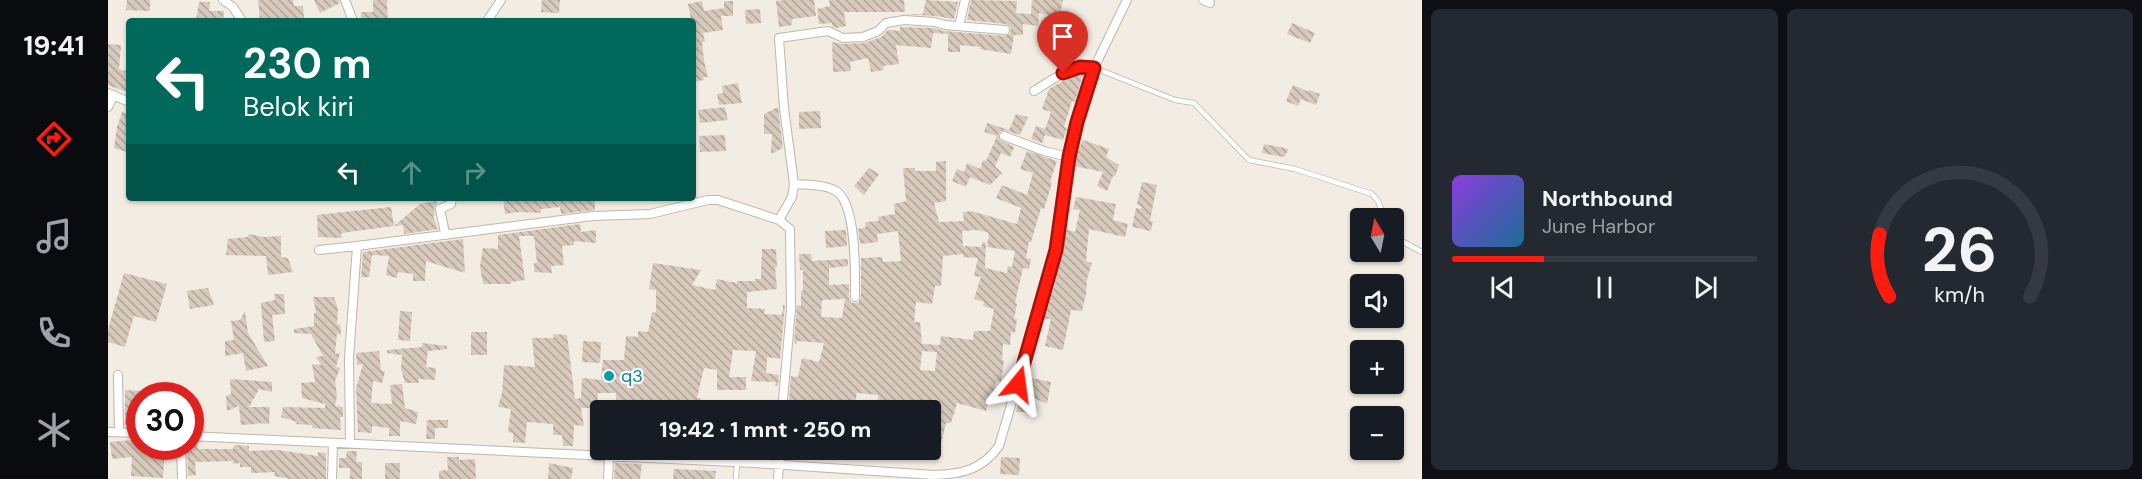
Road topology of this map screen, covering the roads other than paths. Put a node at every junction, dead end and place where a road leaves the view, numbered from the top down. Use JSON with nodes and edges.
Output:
{"nodes":[{"id":1,"x":224,"y":0,"type":"edge"},
{"id":2,"x":345,"y":0,"type":"edge"},
{"id":3,"x":501,"y":0,"type":"edge"},
{"id":4,"x":965,"y":0,"type":"edge"},
{"id":5,"x":1127,"y":0,"type":"edge"},
{"id":6,"x":234,"y":4,"type":"edge"},
{"id":7,"x":241,"y":18,"type":"edge"},
{"id":8,"x":353,"y":18,"type":"edge"},
{"id":9,"x":489,"y":18,"type":"edge"},
{"id":10,"x":959,"y":26,"type":"junction"},
{"id":11,"x":1005,"y":30,"type":"dead end"},
{"id":12,"x":1094,"y":68,"type":"junction"},
{"id":13,"x":1034,"y":91,"type":"dead end"},
{"id":14,"x":111,"y":94,"type":"edge"},
{"id":15,"x":126,"y":101,"type":"edge"},
{"id":16,"x":108,"y":107,"type":"edge"},
{"id":17,"x":1004,"y":136,"type":"dead end"},
{"id":18,"x":1069,"y":157,"type":"junction"},
{"id":19,"x":794,"y":184,"type":"junction"},
{"id":20,"x":452,"y":201,"type":"edge"},
{"id":21,"x":1381,"y":208,"type":"edge"},
{"id":22,"x":779,"y":220,"type":"junction"},
{"id":23,"x":445,"y":233,"type":"junction"},
{"id":24,"x":1404,"y":242,"type":"edge"},
{"id":25,"x":357,"y":246,"type":"junction"},
{"id":26,"x":319,"y":250,"type":"dead end"},
{"id":27,"x":1422,"y":252,"type":"edge"},
{"id":28,"x":855,"y":297,"type":"dead end"},
{"id":29,"x":118,"y":375,"type":"dead end"},
{"id":30,"x":783,"y":400,"type":"edge"},
{"id":31,"x":108,"y":432,"type":"edge"},
{"id":32,"x":119,"y":432,"type":"junction"},
{"id":33,"x":126,"y":432,"type":"edge"},
{"id":34,"x":204,"y":437,"type":"edge"},
{"id":35,"x":333,"y":442,"type":"junction"},
{"id":36,"x":350,"y":443,"type":"junction"},
{"id":37,"x":590,"y":456,"type":"edge"},
{"id":38,"x":181,"y":460,"type":"edge"},
{"id":39,"x":609,"y":460,"type":"edge"},
{"id":40,"x":686,"y":460,"type":"edge"},
{"id":41,"x":779,"y":460,"type":"edge"},
{"id":42,"x":737,"y":462,"type":"junction"},
{"id":43,"x":779,"y":465,"type":"junction"},
{"id":44,"x":934,"y":477,"type":"edge"},
{"id":45,"x":182,"y":478,"type":"edge"},
{"id":46,"x":332,"y":479,"type":"edge"},
{"id":47,"x":608,"y":479,"type":"edge"},
{"id":48,"x":736,"y":479,"type":"edge"},
{"id":49,"x":778,"y":479,"type":"edge"}],
"edges":[{"from":1,"to":6,"type":"street"},
{"from":2,"to":8,"type":"street"},
{"from":3,"to":9,"type":"street"},
{"from":4,"to":10,"type":"street"},
{"from":5,"to":12,"type":"street"},
{"from":6,"to":7,"type":"street"},
{"from":10,"to":11,"type":"street"},
{"from":10,"to":19,"type":"street"},
{"from":12,"to":13,"type":"street"},
{"from":12,"to":18,"type":"street"},
{"from":12,"to":21,"type":"lane"},
{"from":14,"to":15,"type":"street"},
{"from":14,"to":16,"type":"street"},
{"from":17,"to":18,"type":"street"},
{"from":18,"to":44,"type":"street"},
{"from":19,"to":22,"type":"street"},
{"from":19,"to":28,"type":"street"},
{"from":20,"to":23,"type":"street"},
{"from":22,"to":23,"type":"street"},
{"from":22,"to":30,"type":"street"},
{"from":23,"to":25,"type":"street"},
{"from":24,"to":27,"type":"lane"},
{"from":25,"to":26,"type":"street"},
{"from":25,"to":36,"type":"street"},
{"from":29,"to":32,"type":"street"},
{"from":31,"to":32,"type":"street"},
{"from":32,"to":33,"type":"street"},
{"from":34,"to":35,"type":"street"},
{"from":35,"to":36,"type":"street"},
{"from":35,"to":46,"type":"street"},
{"from":36,"to":37,"type":"street"},
{"from":38,"to":45,"type":"street"},
{"from":39,"to":47,"type":"street"},
{"from":40,"to":42,"type":"street"},
{"from":41,"to":43,"type":"street"},
{"from":42,"to":43,"type":"street"},
{"from":42,"to":48,"type":"lane"},
{"from":43,"to":44,"type":"street"},
{"from":43,"to":49,"type":"street"}]}
